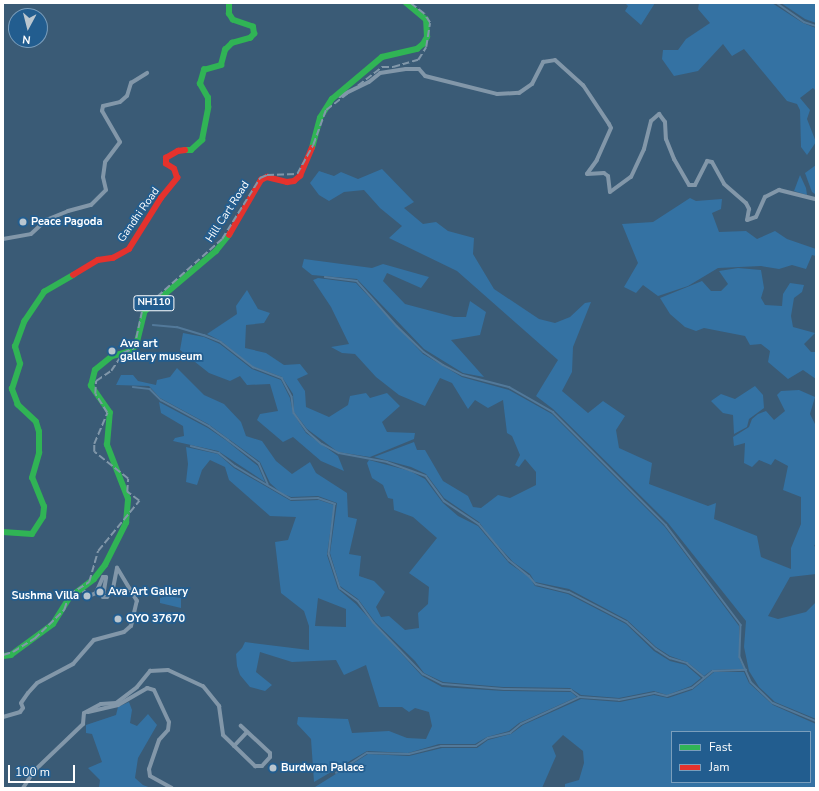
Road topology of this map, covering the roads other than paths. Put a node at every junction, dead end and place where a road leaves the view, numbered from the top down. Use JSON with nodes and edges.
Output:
{"nodes":[{"id":1,"x":229,"y":3,"type":"edge"},
{"id":2,"x":406,"y":3,"type":"edge"},
{"id":3,"x":147,"y":73,"type":"dead end"},
{"id":4,"x":332,"y":99,"type":"junction"},
{"id":5,"x":816,"y":199,"type":"edge"},
{"id":6,"x":3,"y":239,"type":"edge"},
{"id":7,"x":3,"y":532,"type":"edge"},
{"id":8,"x":81,"y":589,"type":"junction"},
{"id":9,"x":3,"y":656,"type":"edge"},
{"id":10,"x":84,"y":713,"type":"junction"},
{"id":11,"x":3,"y":717,"type":"edge"},
{"id":12,"x":241,"y":726,"type":"dead end"},
{"id":13,"x":247,"y":732,"type":"junction"},
{"id":14,"x":234,"y":746,"type":"junction"},
{"id":15,"x":23,"y":788,"type":"edge"},
{"id":16,"x":172,"y":788,"type":"edge"}],
"edges":[{"from":1,"to":7,"type":"main road","name":"Gandhi Road"},
{"from":2,"to":4,"type":"main road","name":"Hill Cart Road","number":"NH110"},
{"from":3,"to":6,"type":"street"},
{"from":4,"to":5,"type":"street"},
{"from":4,"to":8,"type":"main road","name":"Hill Cart Road","number":"NH110"},
{"from":8,"to":9,"type":"main road","name":"Hill Cart Road","number":"NH110"},
{"from":8,"to":11,"type":"street"},
{"from":10,"to":14,"type":"street"},
{"from":10,"to":15,"type":"street"},
{"from":10,"to":16,"type":"street"},
{"from":12,"to":13,"type":"street"},
{"from":13,"to":14,"type":"street"},
{"from":13,"to":14,"type":"street"}]}
